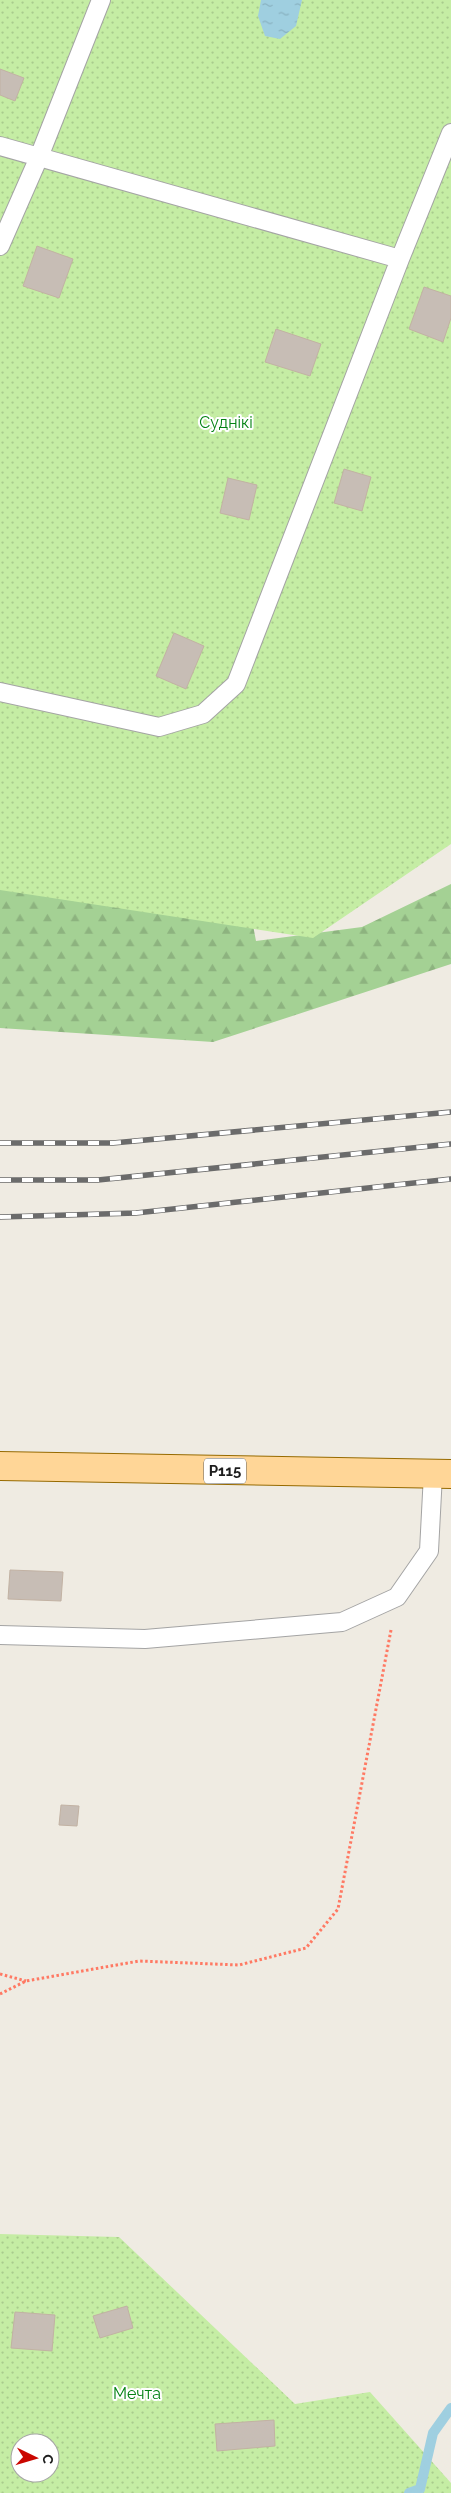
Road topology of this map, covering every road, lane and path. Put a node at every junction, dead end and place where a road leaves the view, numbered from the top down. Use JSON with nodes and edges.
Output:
{"nodes":[{"id":1,"x":101,"y":0,"type":"edge"},
{"id":2,"x":451,"y":133,"type":"edge"},
{"id":3,"x":0,"y":146,"type":"edge"},
{"id":4,"x":38,"y":157,"type":"junction"},
{"id":5,"x":0,"y":246,"type":"edge"},
{"id":6,"x":400,"y":259,"type":"junction"},
{"id":7,"x":0,"y":692,"type":"edge"},
{"id":8,"x":0,"y":1466,"type":"edge"},
{"id":9,"x":442,"y":1474,"type":"edge"},
{"id":10,"x":397,"y":1597,"type":"junction"},
{"id":11,"x":0,"y":1635,"type":"edge"},
{"id":12,"x":0,"y":1974,"type":"edge"},
{"id":13,"x":26,"y":1982,"type":"junction"},
{"id":14,"x":0,"y":1994,"type":"edge"}],
"edges":[{"from":1,"to":4,"type":"lane"},
{"from":2,"to":6,"type":"lane"},
{"from":3,"to":4,"type":"lane"},
{"from":4,"to":5,"type":"lane"},
{"from":4,"to":6,"type":"lane"},
{"from":6,"to":7,"type":"lane"},
{"from":8,"to":9,"type":"main road","number":"Р115"},
{"from":9,"to":10,"type":"lane"},
{"from":10,"to":11,"type":"lane"},
{"from":10,"to":13,"type":"path"},
{"from":12,"to":13,"type":"path"},
{"from":13,"to":14,"type":"path"}]}
